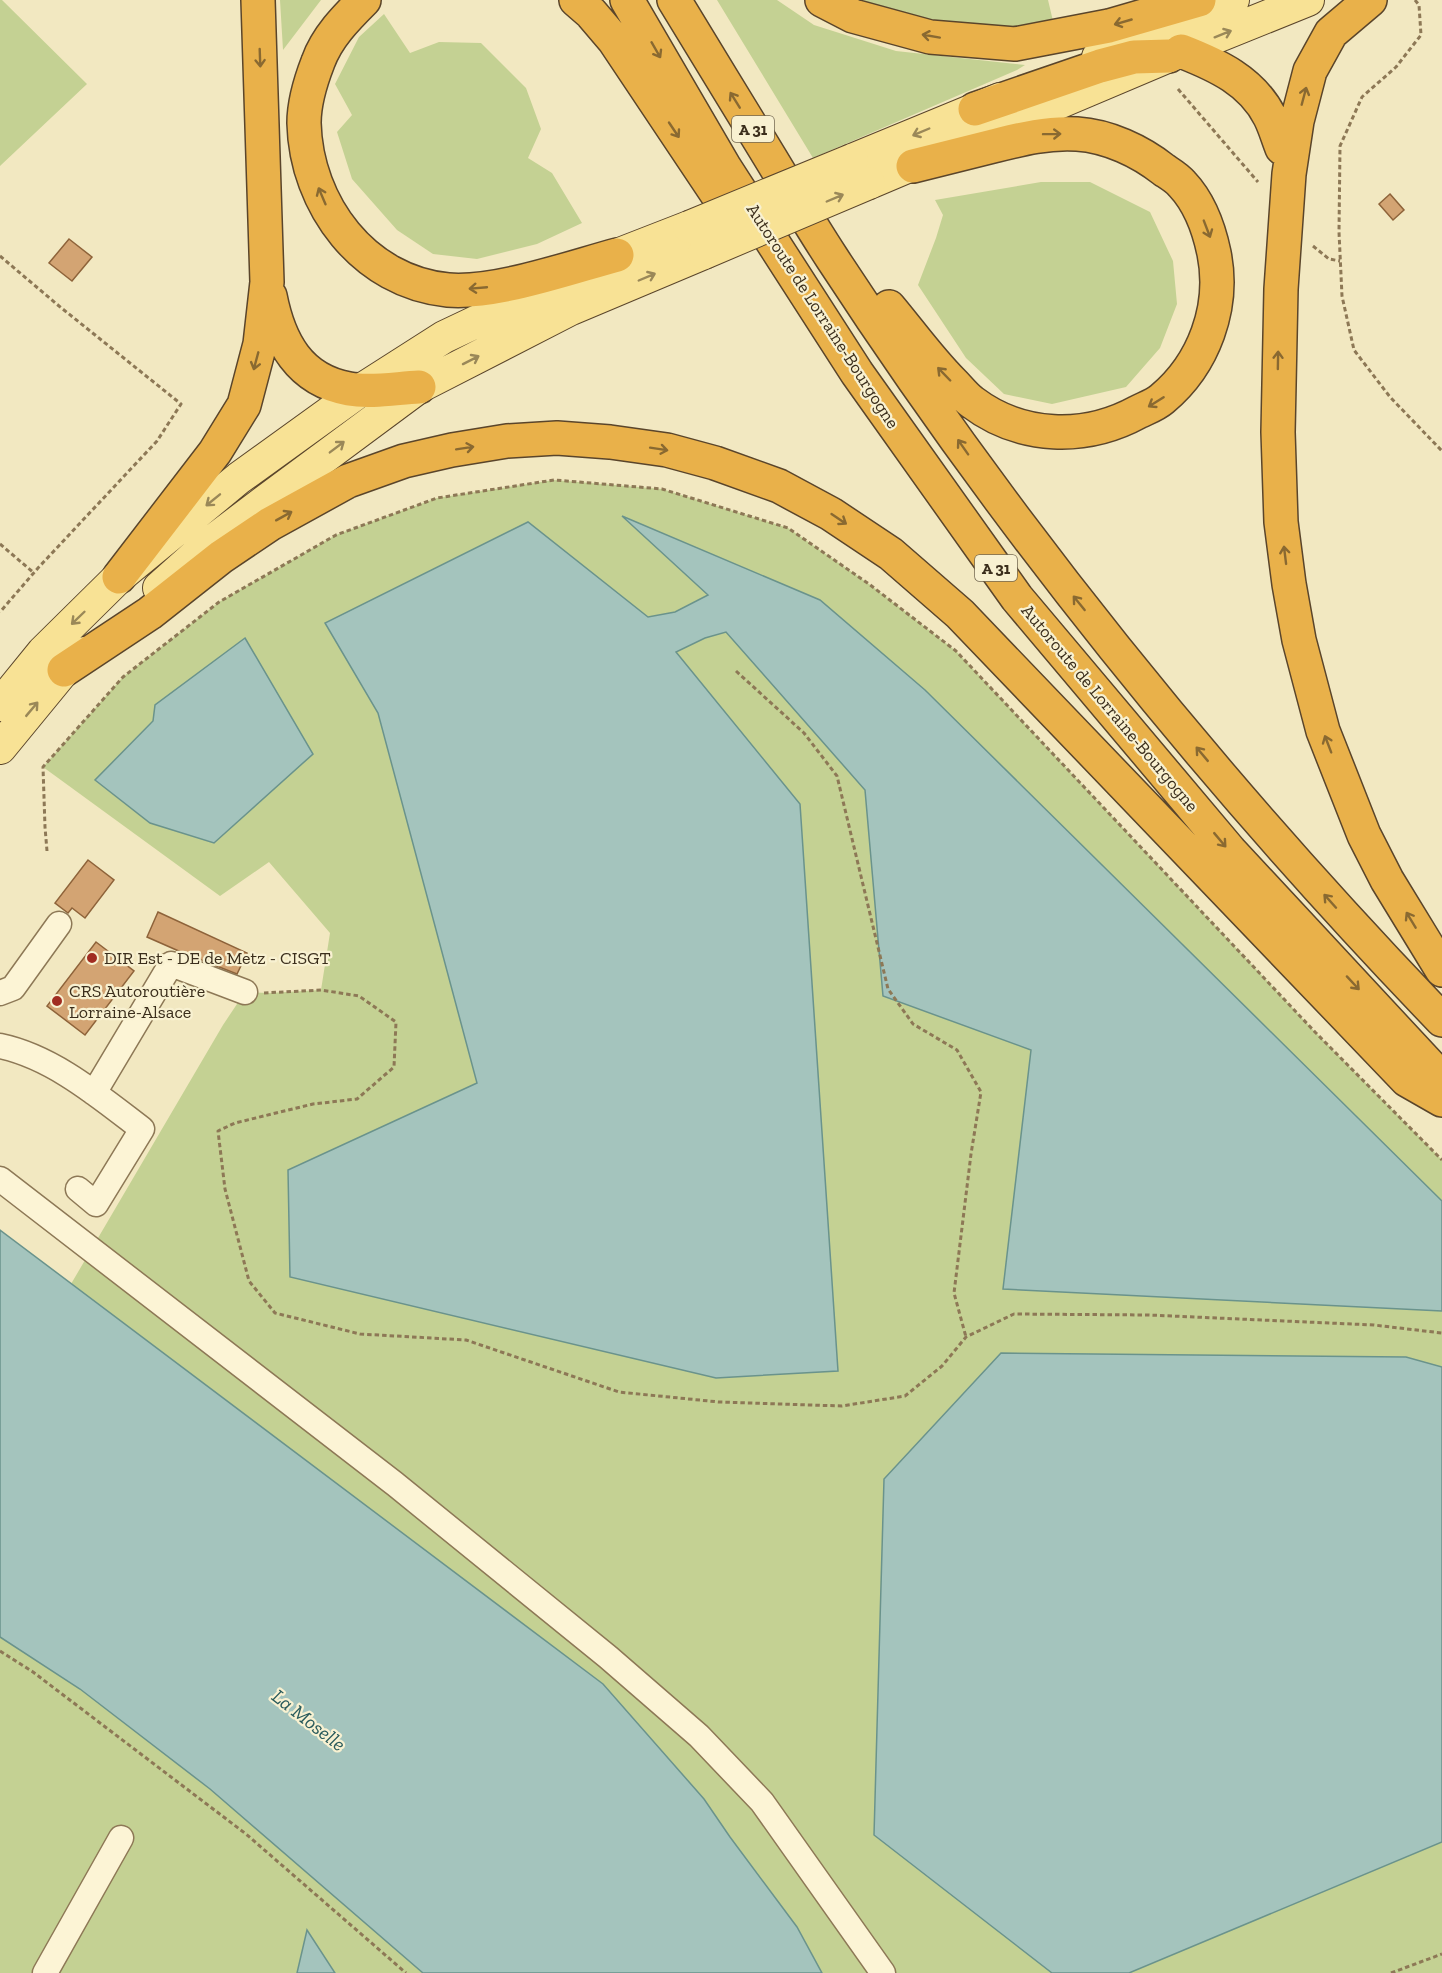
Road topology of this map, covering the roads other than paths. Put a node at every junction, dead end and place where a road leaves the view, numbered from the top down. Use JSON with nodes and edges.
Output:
{"nodes":[{"id":1,"x":258,"y":0,"type":"edge"},
{"id":2,"x":364,"y":0,"type":"edge"},
{"id":3,"x":576,"y":0,"type":"edge"},
{"id":4,"x":627,"y":0,"type":"edge"},
{"id":5,"x":674,"y":0,"type":"edge"},
{"id":6,"x":822,"y":0,"type":"edge"},
{"id":7,"x":1200,"y":0,"type":"edge"},
{"id":8,"x":1233,"y":0,"type":"edge"},
{"id":9,"x":1308,"y":0,"type":"edge"},
{"id":10,"x":1370,"y":0,"type":"edge"},
{"id":11,"x":1175,"y":53,"type":"junction"},
{"id":12,"x":975,"y":109,"type":"junction"},
{"id":13,"x":1282,"y":148,"type":"dead end"},
{"id":14,"x":914,"y":166,"type":"junction"},
{"id":15,"x":861,"y":172,"type":"junction"},
{"id":16,"x":696,"y":240,"type":"junction"},
{"id":17,"x":617,"y":255,"type":"junction"},
{"id":18,"x":831,"y":257,"type":"junction"},
{"id":19,"x":267,"y":282,"type":"junction"},
{"id":20,"x":419,"y":387,"type":"junction"},
{"id":21,"x":361,"y":390,"type":"junction"},
{"id":22,"x":119,"y":577,"type":"junction"},
{"id":23,"x":1017,"y":598,"type":"junction"},
{"id":24,"x":64,"y":670,"type":"junction"},
{"id":25,"x":0,"y":705,"type":"edge"},
{"id":26,"x":0,"y":748,"type":"edge"},
{"id":27,"x":59,"y":924,"type":"dead end"},
{"id":28,"x":1442,"y":970,"type":"edge"},
{"id":29,"x":245,"y":992,"type":"road end"},
{"id":30,"x":0,"y":993,"type":"edge"},
{"id":31,"x":1442,"y":1020,"type":"edge"},
{"id":32,"x":0,"y":1046,"type":"edge"},
{"id":33,"x":1442,"y":1079,"type":"edge"},
{"id":34,"x":94,"y":1093,"type":"junction"},
{"id":35,"x":1442,"y":1100,"type":"edge"},
{"id":36,"x":0,"y":1179,"type":"edge"},
{"id":37,"x":78,"y":1189,"type":"dead end"},
{"id":38,"x":121,"y":1838,"type":"dead end"},
{"id":39,"x":45,"y":1973,"type":"edge"},
{"id":40,"x":884,"y":1973,"type":"edge"}],
"edges":[{"from":1,"to":19,"type":"highway","one_way":true},
{"from":17,"to":2,"type":"highway","one_way":true},
{"from":3,"to":23,"type":"highway","one_way":true},
{"from":4,"to":23,"type":"highway","name":"Autoroute de Lorraine-Bourgogne","number":"A 31","one_way":true},
{"from":18,"to":5,"type":"highway","number":"A 31","one_way":true},
{"from":7,"to":6,"type":"highway","one_way":true},
{"from":8,"to":12,"type":"main road"},
{"from":11,"to":9,"type":"main road","one_way":true},
{"from":28,"to":10,"type":"highway","one_way":true},
{"from":11,"to":12,"type":"highway"},
{"from":11,"to":13,"type":"highway"},
{"from":11,"to":14,"type":"main road"},
{"from":12,"to":15,"type":"main road","one_way":true},
{"from":14,"to":15,"type":"main road"},
{"from":14,"to":18,"type":"highway","one_way":true},
{"from":15,"to":16,"type":"main road","bridge":true},
{"from":16,"to":17,"type":"main road"},
{"from":20,"to":16,"type":"main road","one_way":true},
{"from":17,"to":21,"type":"main road"},
{"from":31,"to":18,"type":"highway","number":"A 31","one_way":true},
{"from":19,"to":21,"type":"highway"},
{"from":19,"to":22,"type":"highway","one_way":true},
{"from":20,"to":21,"type":"highway"},
{"from":24,"to":20,"type":"main road","one_way":true},
{"from":21,"to":22,"type":"main road","one_way":true},
{"from":22,"to":25,"type":"main road","one_way":true},
{"from":23,"to":33,"type":"highway","name":"Autoroute de Lorraine-Bourgogne","number":"A 31","one_way":true},
{"from":26,"to":24,"type":"main road","one_way":true},
{"from":24,"to":35,"type":"highway","one_way":true},
{"from":27,"to":30,"type":"street"},
{"from":29,"to":34,"type":"street"},
{"from":32,"to":34,"type":"street"},
{"from":34,"to":37,"type":"street"},
{"from":36,"to":40,"type":"street"},
{"from":38,"to":39,"type":"street"}]}
